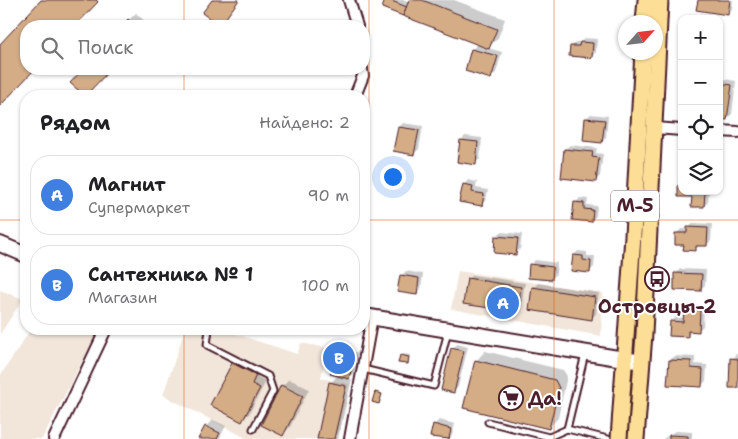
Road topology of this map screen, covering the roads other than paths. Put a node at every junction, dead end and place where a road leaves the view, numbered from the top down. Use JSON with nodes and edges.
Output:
{"nodes":[{"id":1,"x":349,"y":0,"type":"edge"},
{"id":2,"x":646,"y":0,"type":"edge"},
{"id":3,"x":660,"y":0,"type":"edge"},
{"id":4,"x":645,"y":15,"type":"edge"},
{"id":5,"x":355,"y":20,"type":"edge"},
{"id":6,"x":643,"y":60,"type":"edge"},
{"id":7,"x":363,"y":75,"type":"edge"},
{"id":8,"x":357,"y":90,"type":"edge"},
{"id":9,"x":654,"y":128,"type":"junction"},
{"id":10,"x":678,"y":130,"type":"edge"},
{"id":11,"x":723,"y":131,"type":"edge"},
{"id":12,"x":738,"y":132,"type":"edge"},
{"id":13,"x":0,"y":244,"type":"edge"},
{"id":14,"x":20,"y":252,"type":"edge"},
{"id":15,"x":370,"y":317,"type":"edge"},
{"id":16,"x":448,"y":330,"type":"junction"},
{"id":17,"x":103,"y":335,"type":"edge"},
{"id":18,"x":208,"y":335,"type":"edge"},
{"id":19,"x":366,"y":335,"type":"edge"},
{"id":20,"x":585,"y":353,"type":"junction"},
{"id":21,"x":625,"y":360,"type":"junction"},
{"id":22,"x":642,"y":362,"type":"junction"},
{"id":23,"x":363,"y":368,"type":"junction"},
{"id":24,"x":488,"y":422,"type":"dead end"},
{"id":25,"x":253,"y":429,"type":"dead end"},
{"id":26,"x":567,"y":429,"type":"junction"},
{"id":27,"x":54,"y":439,"type":"edge"},
{"id":28,"x":350,"y":439,"type":"edge"},
{"id":29,"x":608,"y":439,"type":"edge"},
{"id":30,"x":619,"y":439,"type":"edge"},
{"id":31,"x":636,"y":439,"type":"edge"}],
"edges":[{"from":1,"to":5,"type":"street"},
{"from":2,"to":4,"type":"main road"},
{"from":3,"to":9,"type":"main road","number":"М-5"},
{"from":6,"to":21,"type":"main road","number":"М-5"},
{"from":7,"to":8,"type":"street"},
{"from":9,"to":10,"type":"street"},
{"from":9,"to":22,"type":"main road","number":"М-5"},
{"from":11,"to":12,"type":"street"},
{"from":13,"to":14,"type":"main road"},
{"from":15,"to":16,"type":"main road"},
{"from":16,"to":20,"type":"main road"},
{"from":16,"to":23,"type":"lane"},
{"from":17,"to":27,"type":"street"},
{"from":18,"to":25,"type":"lane"},
{"from":19,"to":23,"type":"street"},
{"from":20,"to":21,"type":"main road"},
{"from":20,"to":26,"type":"lane"},
{"from":21,"to":22,"type":"main road"},
{"from":21,"to":30,"type":"main road","number":"М-5"},
{"from":22,"to":31,"type":"main road","number":"М-5"},
{"from":23,"to":28,"type":"street"},
{"from":24,"to":26,"type":"lane"},
{"from":26,"to":29,"type":"lane"}]}
